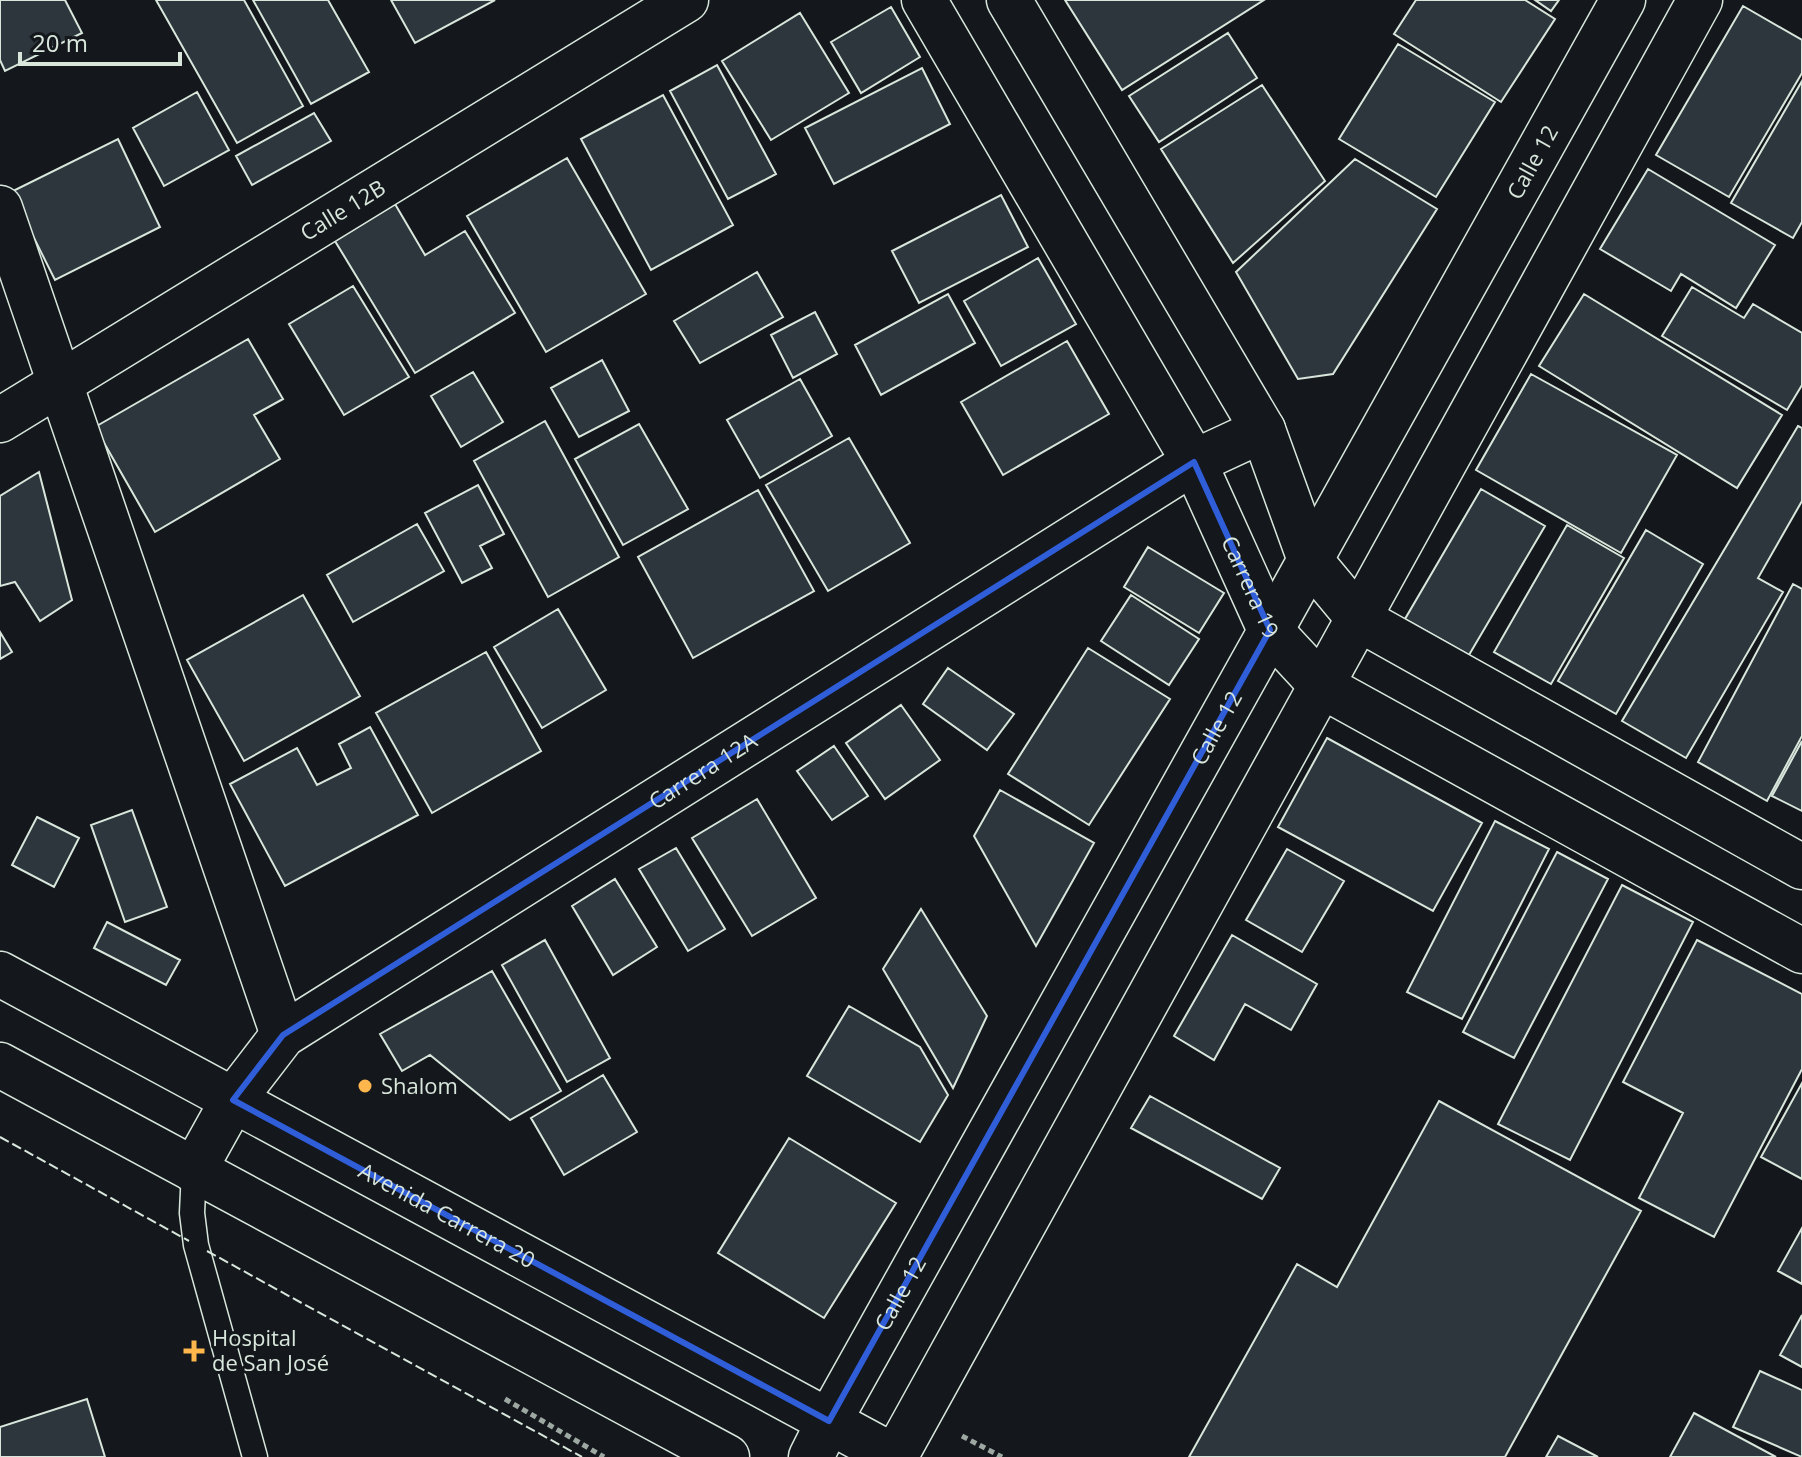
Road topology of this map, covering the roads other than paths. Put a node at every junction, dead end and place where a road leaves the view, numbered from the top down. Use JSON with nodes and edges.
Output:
{"nodes":[{"id":1,"x":686,"y":0,"type":"edge"},
{"id":2,"x":924,"y":0,"type":"edge"},
{"id":3,"x":1009,"y":0,"type":"edge"},
{"id":4,"x":1623,"y":0,"type":"edge"},
{"id":5,"x":1700,"y":0,"type":"edge"},
{"id":6,"x":1532,"y":163,"type":"junction"},
{"id":7,"x":1596,"y":190,"type":"junction"},
{"id":8,"x":0,"y":208,"type":"edge"},
{"id":9,"x":62,"y":384,"type":"junction"},
{"id":10,"x":0,"y":420,"type":"edge"},
{"id":11,"x":1263,"y":430,"type":"junction"},
{"id":12,"x":1194,"y":462,"type":"junction"},
{"id":13,"x":1310,"y":560,"type":"junction"},
{"id":14,"x":1359,"y":619,"type":"junction"},
{"id":15,"x":1270,"y":630,"type":"junction"},
{"id":16,"x":1322,"y":686,"type":"junction"},
{"id":17,"x":1802,"y":867,"type":"edge"},
{"id":18,"x":1802,"y":951,"type":"edge"},
{"id":19,"x":0,"y":974,"type":"edge"},
{"id":20,"x":283,"y":1035,"type":"junction"},
{"id":21,"x":0,"y":1065,"type":"edge"},
{"id":22,"x":233,"y":1100,"type":"junction"},
{"id":23,"x":194,"y":1170,"type":"junction"},
{"id":24,"x":820,"y":1439,"type":"edge"},
{"id":25,"x":255,"y":1457,"type":"edge"},
{"id":26,"x":727,"y":1457,"type":"edge"},
{"id":27,"x":895,"y":1457,"type":"edge"}],
"edges":[{"from":1,"to":9,"type":"street","name":"Calle 12B"},
{"from":2,"to":12,"type":"street","name":"Carrera 19"},
{"from":3,"to":11,"type":"street"},
{"from":4,"to":6,"type":"street","name":"Calle 12"},
{"from":5,"to":7,"type":"street"},
{"from":6,"to":7,"type":"street"},
{"from":6,"to":13,"type":"street","name":"Calle 12"},
{"from":7,"to":14,"type":"street"},
{"from":8,"to":9,"type":"street"},
{"from":9,"to":10,"type":"street","name":"Calle 12B"},
{"from":9,"to":20,"type":"street"},
{"from":11,"to":12,"type":"street","name":"Carrera 12A"},
{"from":11,"to":13,"type":"street"},
{"from":12,"to":15,"type":"street","name":"Carrera 19"},
{"from":12,"to":20,"type":"street","name":"Carrera 12A"},
{"from":13,"to":14,"type":"street"},
{"from":13,"to":15,"type":"street","name":"Calle 12"},
{"from":14,"to":16,"type":"street"},
{"from":14,"to":17,"type":"street"},
{"from":15,"to":16,"type":"street","name":"Carrera 19"},
{"from":15,"to":24,"type":"street","name":"Calle 12"},
{"from":16,"to":18,"type":"street","name":"Carrera 19"},
{"from":16,"to":27,"type":"street"},
{"from":19,"to":22,"type":"street","name":"Avenida Carrera 20"},
{"from":20,"to":22,"type":"street","name":"Carrera 12A"},
{"from":21,"to":23,"type":"street"},
{"from":22,"to":23,"type":"street","name":"Carrera 12A"},
{"from":22,"to":24,"type":"street","name":"Avenida Carrera 20"},
{"from":23,"to":25,"type":"lane"},
{"from":23,"to":26,"type":"street"},
{"from":24,"to":27,"type":"street","name":"Avenida Carrera 20"}]}
